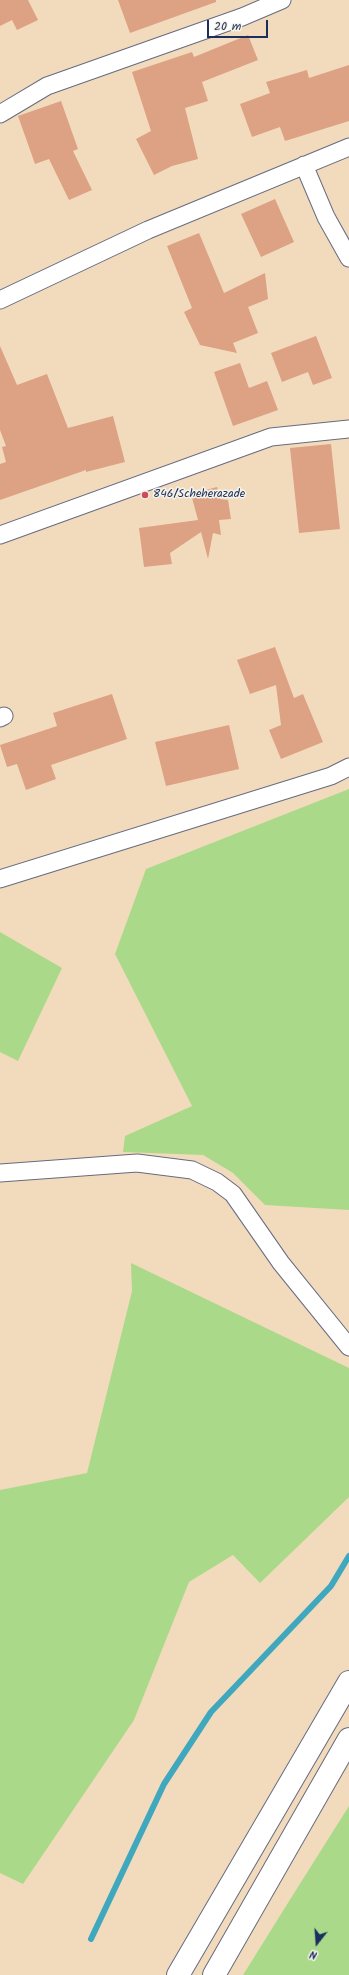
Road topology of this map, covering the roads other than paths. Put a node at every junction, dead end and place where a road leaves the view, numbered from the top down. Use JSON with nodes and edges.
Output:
{"nodes":[{"id":1,"x":282,"y":0,"type":"edge"},
{"id":2,"x":0,"y":114,"type":"edge"},
{"id":3,"x":349,"y":147,"type":"edge"},
{"id":4,"x":304,"y":165,"type":"junction"},
{"id":5,"x":349,"y":258,"type":"edge"},
{"id":6,"x":0,"y":300,"type":"edge"},
{"id":7,"x":349,"y":429,"type":"edge"},
{"id":8,"x":0,"y":535,"type":"edge"},
{"id":9,"x":349,"y":768,"type":"edge"},
{"id":10,"x":0,"y":879,"type":"edge"},
{"id":11,"x":0,"y":1173,"type":"edge"},
{"id":12,"x":349,"y":1347,"type":"edge"},
{"id":13,"x":349,"y":1682,"type":"edge"},
{"id":14,"x":349,"y":1739,"type":"edge"},
{"id":15,"x":178,"y":1975,"type":"edge"},
{"id":16,"x":214,"y":1975,"type":"edge"}],
"edges":[{"from":1,"to":2,"type":"street"},
{"from":3,"to":4,"type":"street"},
{"from":4,"to":5,"type":"street"},
{"from":4,"to":6,"type":"street"},
{"from":7,"to":8,"type":"street"},
{"from":9,"to":10,"type":"street"},
{"from":11,"to":12,"type":"street"},
{"from":13,"to":15,"type":"main road"},
{"from":14,"to":16,"type":"main road"}]}
